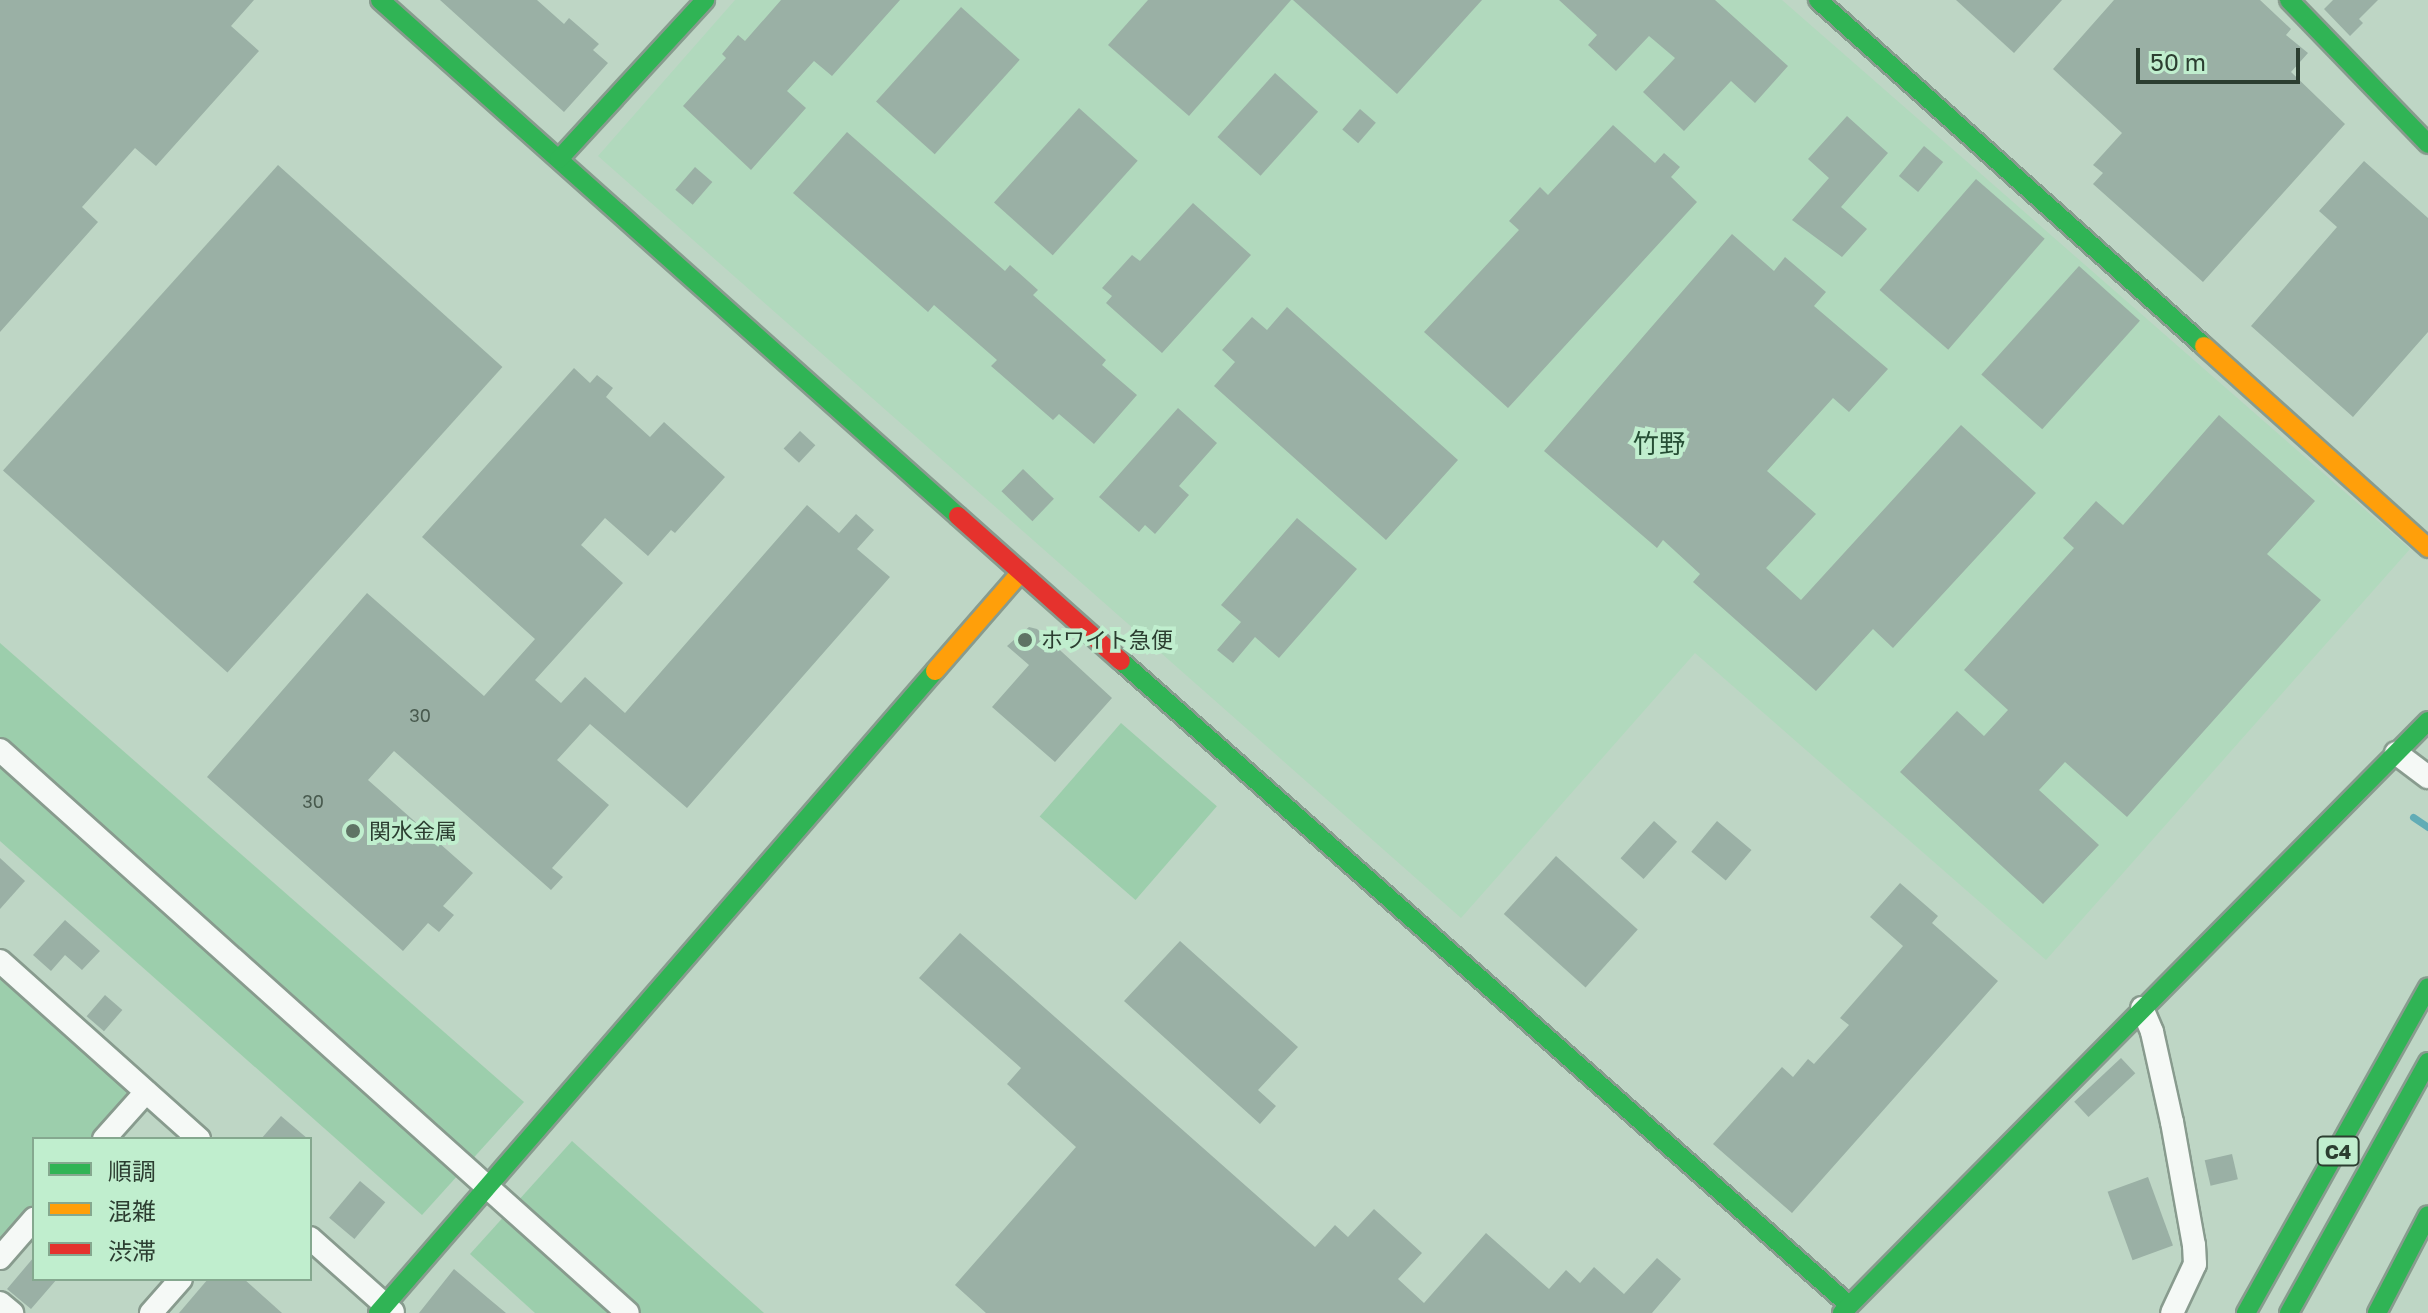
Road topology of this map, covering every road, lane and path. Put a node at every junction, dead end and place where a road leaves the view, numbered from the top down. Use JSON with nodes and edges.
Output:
{"nodes":[{"id":1,"x":380,"y":0,"type":"edge"},
{"id":2,"x":705,"y":0,"type":"edge"},
{"id":3,"x":1818,"y":0,"type":"edge"},
{"id":4,"x":2289,"y":0,"type":"edge"},
{"id":5,"x":2428,"y":144,"type":"edge"},
{"id":6,"x":559,"y":159,"type":"junction"},
{"id":7,"x":2428,"y":548,"type":"edge"},
{"id":8,"x":1021,"y":572,"type":"junction"},
{"id":9,"x":2428,"y":721,"type":"edge"},
{"id":10,"x":0,"y":750,"type":"edge"},
{"id":11,"x":2396,"y":753,"type":"junction"},
{"id":12,"x":2428,"y":777,"type":"edge"},
{"id":13,"x":0,"y":961,"type":"edge"},
{"id":14,"x":2428,"y":987,"type":"edge"},
{"id":15,"x":2142,"y":1008,"type":"junction"},
{"id":16,"x":2428,"y":1062,"type":"edge"},
{"id":17,"x":146,"y":1092,"type":"junction"},
{"id":18,"x":106,"y":1137,"type":"edge"},
{"id":19,"x":197,"y":1137,"type":"edge"},
{"id":20,"x":487,"y":1189,"type":"junction"},
{"id":21,"x":2428,"y":1215,"type":"edge"},
{"id":22,"x":32,"y":1221,"type":"edge"},
{"id":23,"x":312,"y":1240,"type":"edge"},
{"id":24,"x":0,"y":1258,"type":"edge"},
{"id":25,"x":179,"y":1281,"type":"edge"},
{"id":26,"x":0,"y":1303,"type":"edge"},
{"id":27,"x":1845,"y":1309,"type":"edge"},
{"id":28,"x":386,"y":1310,"type":"edge"},
{"id":29,"x":12,"y":1313,"type":"edge"},
{"id":30,"x":151,"y":1313,"type":"edge"},
{"id":31,"x":628,"y":1313,"type":"edge"},
{"id":32,"x":2172,"y":1313,"type":"edge"},
{"id":33,"x":2246,"y":1313,"type":"edge"},
{"id":34,"x":2289,"y":1313,"type":"edge"},
{"id":35,"x":2377,"y":1313,"type":"edge"}],
"edges":[{"from":1,"to":6,"type":"main road"},
{"from":2,"to":6,"type":"main road"},
{"from":3,"to":7,"type":"main road"},
{"from":4,"to":5,"type":"main road"},
{"from":6,"to":8,"type":"main road"},
{"from":8,"to":20,"type":"main road"},
{"from":8,"to":27,"type":"main road"},
{"from":9,"to":11,"type":"main road"},
{"from":10,"to":20,"type":"street"},
{"from":11,"to":12,"type":"street"},
{"from":11,"to":15,"type":"main road"},
{"from":13,"to":17,"type":"street"},
{"from":14,"to":33,"type":"main road","number":"C4"},
{"from":15,"to":27,"type":"main road"},
{"from":15,"to":32,"type":"street"},
{"from":16,"to":34,"type":"main road","number":"C4"},
{"from":17,"to":18,"type":"street"},
{"from":17,"to":19,"type":"street"},
{"from":20,"to":28,"type":"main road"},
{"from":20,"to":31,"type":"street"},
{"from":21,"to":35,"type":"main road"},
{"from":22,"to":24,"type":"street"},
{"from":23,"to":28,"type":"street"},
{"from":25,"to":30,"type":"street"},
{"from":26,"to":29,"type":"street"}]}
